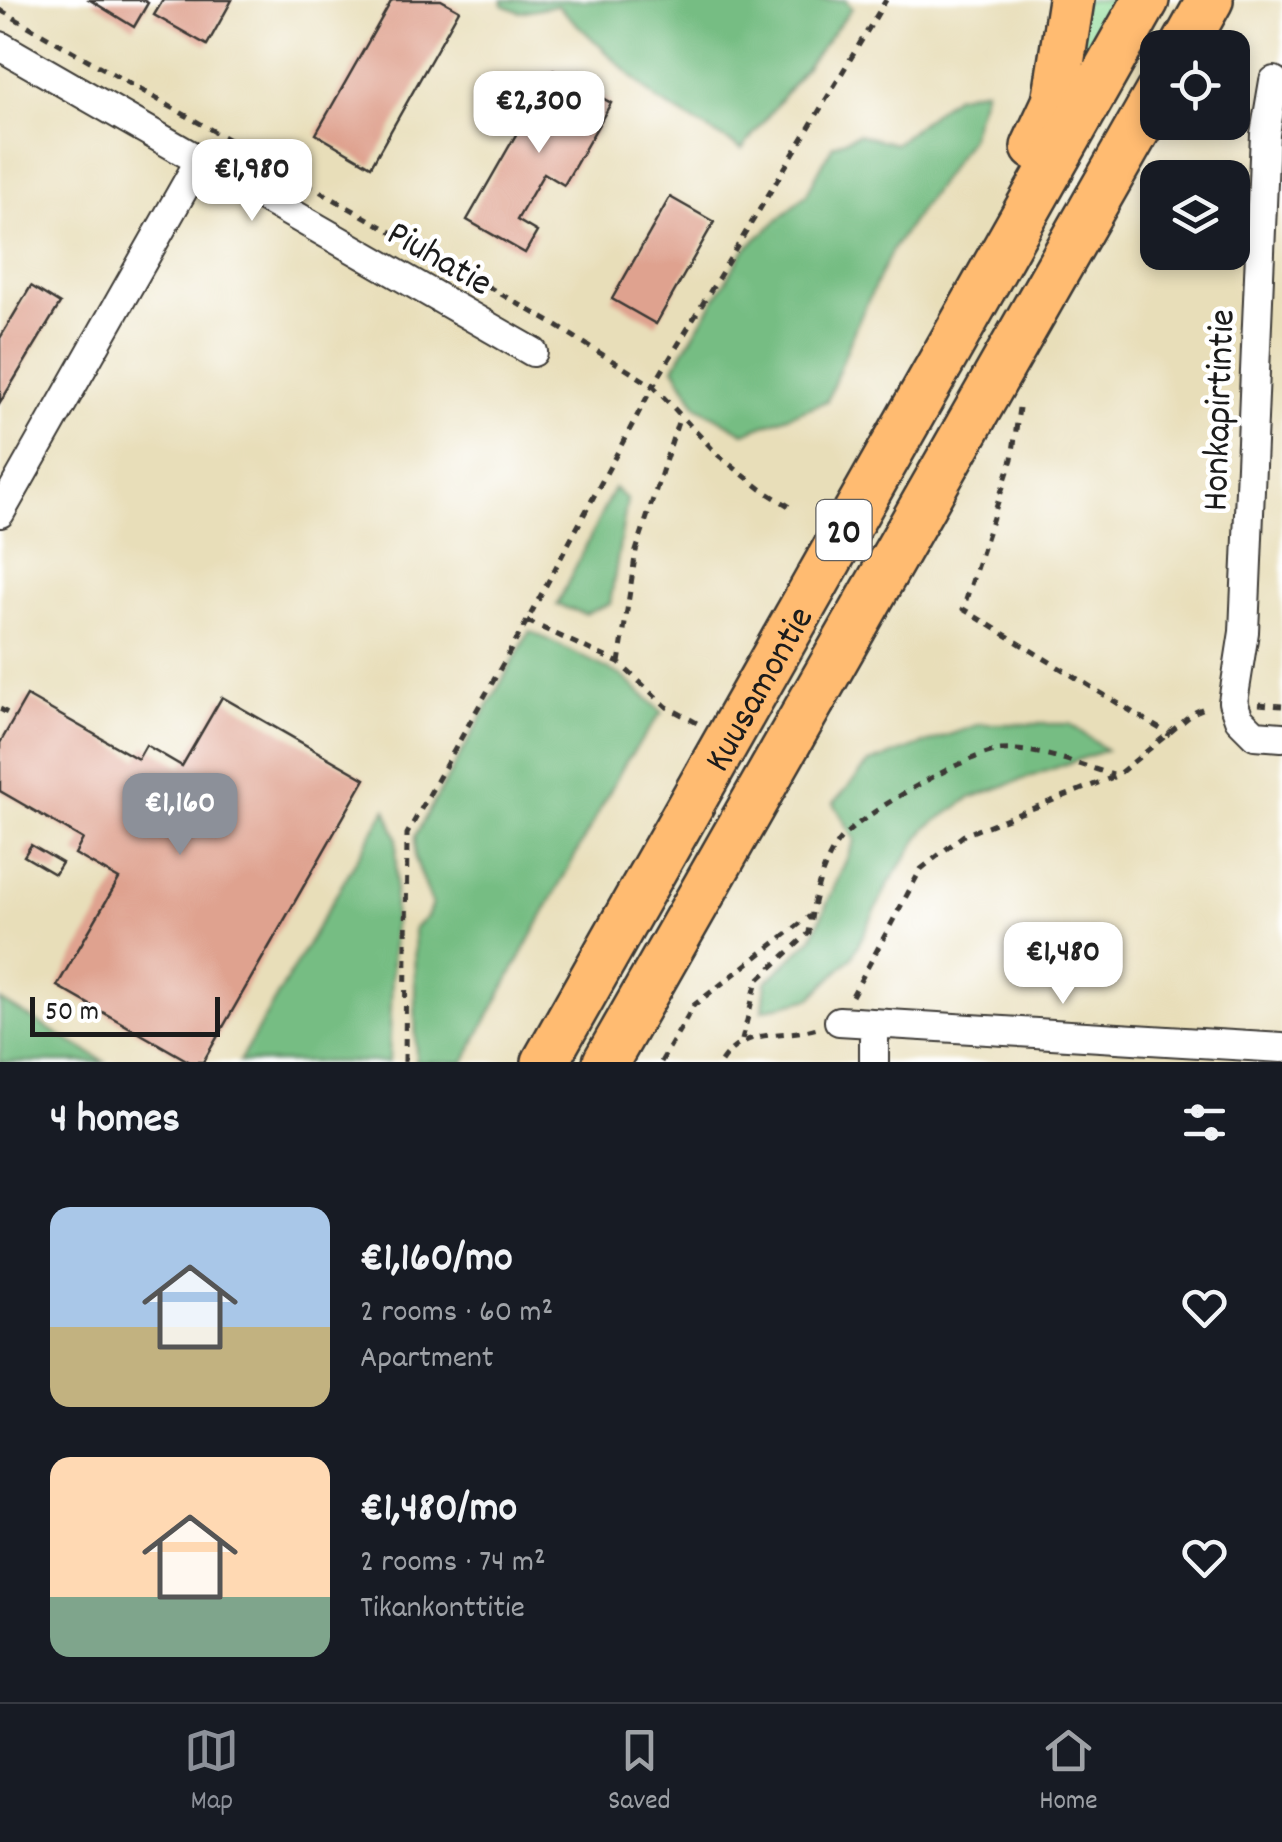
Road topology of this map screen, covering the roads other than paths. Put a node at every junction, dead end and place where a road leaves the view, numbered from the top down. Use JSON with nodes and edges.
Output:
{"nodes":[{"id":1,"x":1070,"y":0,"type":"edge"},
{"id":2,"x":1146,"y":0,"type":"edge"},
{"id":3,"x":1210,"y":0,"type":"edge"},
{"id":4,"x":1194,"y":30,"type":"edge"},
{"id":5,"x":0,"y":46,"type":"edge"},
{"id":6,"x":1274,"y":81,"type":"dead end"},
{"id":7,"x":1140,"y":125,"type":"edge"},
{"id":8,"x":200,"y":160,"type":"junction"},
{"id":9,"x":533,"y":352,"type":"dead end"},
{"id":10,"x":914,"y":406,"type":"junction"},
{"id":11,"x":0,"y":513,"type":"edge"},
{"id":12,"x":1268,"y":736,"type":"edge"},
{"id":13,"x":838,"y":1021,"type":"road end"},
{"id":14,"x":874,"y":1025,"type":"junction"},
{"id":15,"x":1282,"y":1048,"type":"edge"},
{"id":16,"x":544,"y":1062,"type":"edge"},
{"id":17,"x":606,"y":1062,"type":"edge"},
{"id":18,"x":874,"y":1062,"type":"edge"}],
"edges":[{"from":1,"to":10,"type":"highway"},
{"from":2,"to":10,"type":"highway","name":"Kuusamontie","number":"20"},
{"from":3,"to":4,"type":"highway"},
{"from":5,"to":8,"type":"street","name":"Piuhatie"},
{"from":6,"to":12,"type":"street","name":"Honkapirtintie"},
{"from":7,"to":17,"type":"highway","name":"Kuusamontie","number":"20"},
{"from":8,"to":9,"type":"street","name":"Piuhatie"},
{"from":8,"to":11,"type":"street"},
{"from":10,"to":16,"type":"highway","name":"Kuusamontie","number":"20"},
{"from":13,"to":14,"type":"street"},
{"from":14,"to":15,"type":"street"},
{"from":14,"to":18,"type":"street"}]}
